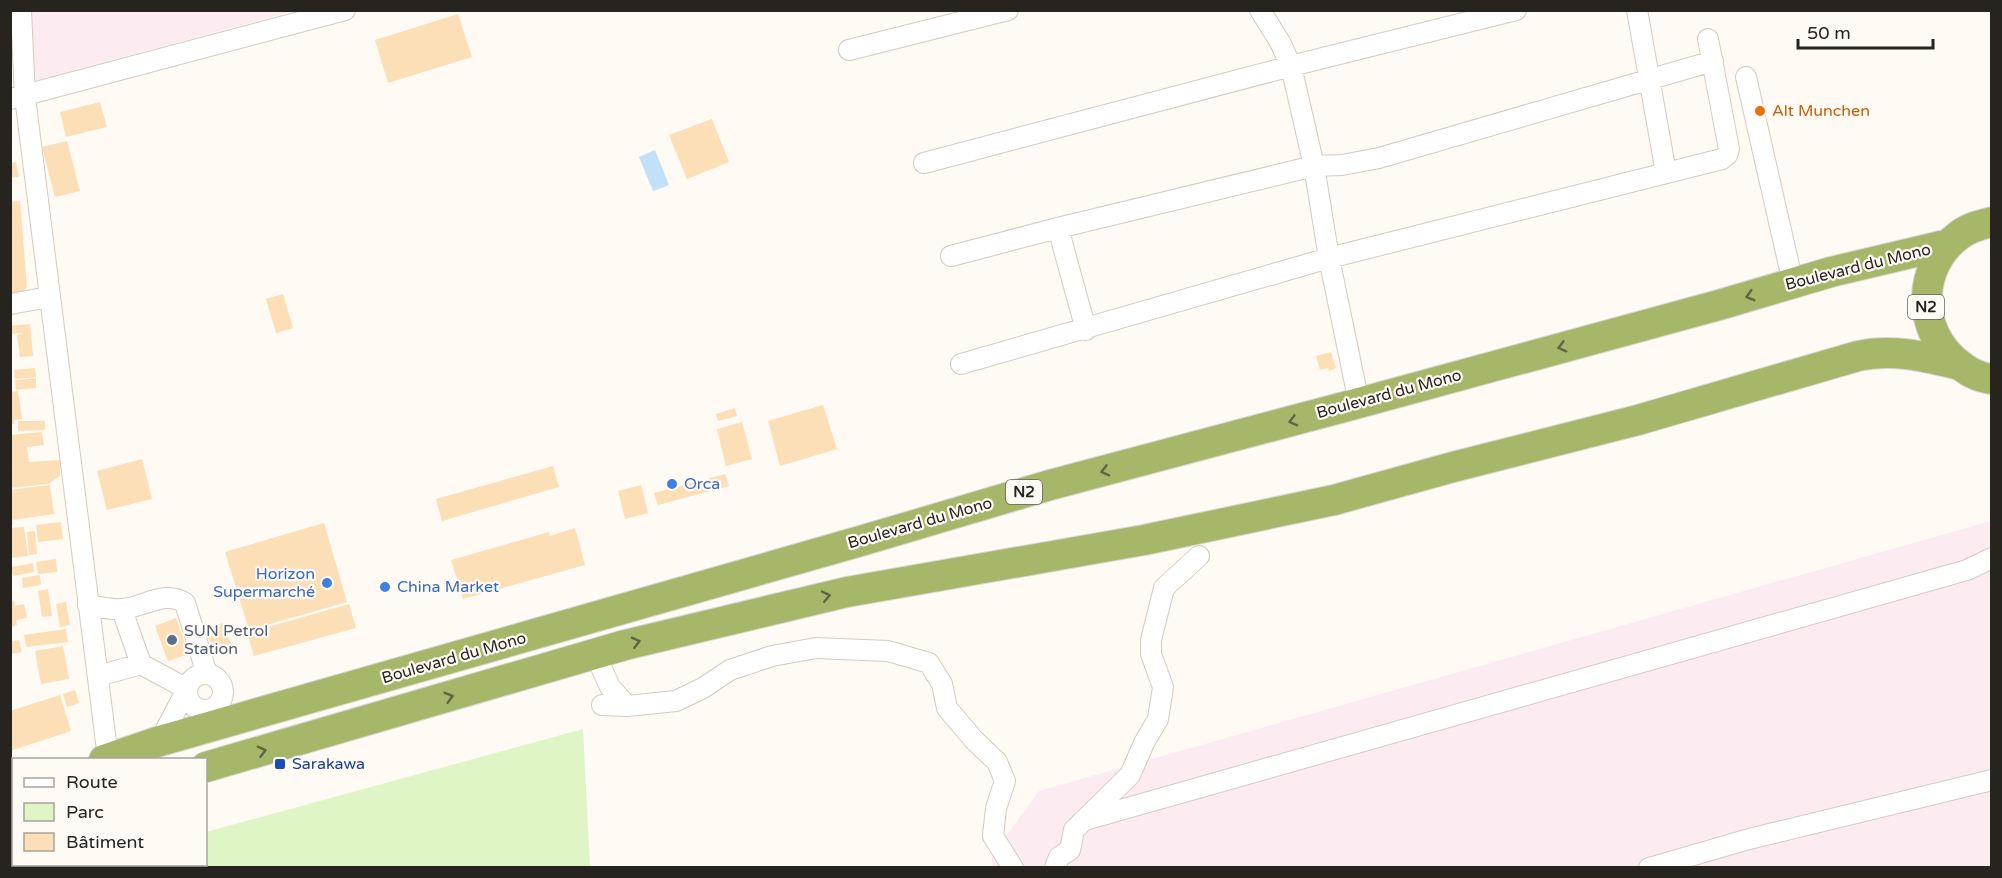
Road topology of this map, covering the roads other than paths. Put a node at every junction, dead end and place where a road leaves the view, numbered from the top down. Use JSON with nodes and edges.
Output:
{"nodes":[{"id":1,"x":21,"y":10,"type":"edge"},
{"id":2,"x":345,"y":10,"type":"edge"},
{"id":3,"x":1008,"y":10,"type":"edge"},
{"id":4,"x":1260,"y":10,"type":"edge"},
{"id":5,"x":1516,"y":10,"type":"edge"},
{"id":6,"x":1637,"y":10,"type":"edge"},
{"id":7,"x":1708,"y":39,"type":"dead end"},
{"id":8,"x":849,"y":50,"type":"dead end"},
{"id":9,"x":1713,"y":61,"type":"junction"},
{"id":10,"x":1291,"y":66,"type":"junction"},
{"id":11,"x":1746,"y":77,"type":"dead end"},
{"id":12,"x":1649,"y":80,"type":"junction"},
{"id":13,"x":18,"y":98,"type":"edge"},
{"id":14,"x":924,"y":163,"type":"dead end"},
{"id":15,"x":1314,"y":166,"type":"junction"},
{"id":16,"x":1666,"y":173,"type":"junction"},
{"id":17,"x":1992,"y":222,"type":"edge"},
{"id":18,"x":1058,"y":228,"type":"junction"},
{"id":19,"x":1949,"y":244,"type":"junction"},
{"id":20,"x":951,"y":256,"type":"dead end"},
{"id":21,"x":1329,"y":258,"type":"junction"},
{"id":22,"x":1793,"y":283,"type":"junction"},
{"id":23,"x":49,"y":297,"type":"junction"},
{"id":24,"x":10,"y":304,"type":"edge"},
{"id":25,"x":1086,"y":330,"type":"junction"},
{"id":26,"x":962,"y":364,"type":"dead end"},
{"id":27,"x":1960,"y":365,"type":"junction"},
{"id":28,"x":1992,"y":380,"type":"edge"},
{"id":29,"x":1359,"y":403,"type":"junction"},
{"id":30,"x":1199,"y":556,"type":"dead end"},
{"id":31,"x":1992,"y":558,"type":"edge"},
{"id":32,"x":88,"y":605,"type":"junction"},
{"id":33,"x":122,"y":609,"type":"junction"},
{"id":34,"x":595,"y":654,"type":"junction"},
{"id":35,"x":141,"y":664,"type":"junction"},
{"id":36,"x":207,"y":674,"type":"junction"},
{"id":37,"x":98,"y":676,"type":"junction"},
{"id":38,"x":187,"y":689,"type":"junction"},
{"id":39,"x":223,"y":691,"type":"junction"},
{"id":40,"x":602,"y":705,"type":"dead end"},
{"id":41,"x":627,"y":706,"type":"junction"},
{"id":42,"x":250,"y":717,"type":"junction"},
{"id":43,"x":160,"y":741,"type":"junction"},
{"id":44,"x":106,"y":758,"type":"edge"},
{"id":45,"x":109,"y":758,"type":"edge"},
{"id":46,"x":207,"y":767,"type":"edge"},
{"id":47,"x":1992,"y":780,"type":"edge"},
{"id":48,"x":1085,"y":820,"type":"junction"},
{"id":49,"x":1013,"y":867,"type":"edge"},
{"id":50,"x":1055,"y":867,"type":"edge"},
{"id":51,"x":1649,"y":867,"type":"edge"}],
"edges":[{"from":1,"to":13,"type":"street"},
{"from":2,"to":13,"type":"street"},
{"from":3,"to":8,"type":"street"},
{"from":4,"to":10,"type":"street"},
{"from":5,"to":10,"type":"street"},
{"from":6,"to":12,"type":"street"},
{"from":7,"to":9,"type":"street"},
{"from":9,"to":12,"type":"street"},
{"from":9,"to":16,"type":"street"},
{"from":10,"to":14,"type":"street"},
{"from":10,"to":15,"type":"street"},
{"from":11,"to":22,"type":"street"},
{"from":12,"to":15,"type":"street"},
{"from":12,"to":16,"type":"street"},
{"from":13,"to":23,"type":"street"},
{"from":15,"to":18,"type":"street"},
{"from":15,"to":21,"type":"street"},
{"from":16,"to":21,"type":"street"},
{"from":17,"to":19,"type":"highway","number":"N2"},
{"from":18,"to":20,"type":"street"},
{"from":18,"to":25,"type":"street"},
{"from":19,"to":22,"type":"highway","name":"Boulevard du Mono","number":"N2"},
{"from":19,"to":27,"type":"highway","number":"N2"},
{"from":21,"to":25,"type":"street"},
{"from":21,"to":29,"type":"street"},
{"from":22,"to":29,"type":"highway","name":"Boulevard du Mono","number":"N2","one_way":true},
{"from":23,"to":24,"type":"street"},
{"from":23,"to":32,"type":"street"},
{"from":25,"to":26,"type":"street"},
{"from":27,"to":28,"type":"highway","number":"N2"},
{"from":34,"to":27,"type":"highway","number":"N2","one_way":true},
{"from":29,"to":42,"type":"highway","name":"Boulevard du Mono","number":"N2","one_way":true},
{"from":30,"to":48,"type":"street"},
{"from":31,"to":48,"type":"street"},
{"from":32,"to":33,"type":"street"},
{"from":32,"to":37,"type":"street"},
{"from":33,"to":35,"type":"street"},
{"from":33,"to":36,"type":"street"},
{"from":34,"to":41,"type":"street"},
{"from":46,"to":34,"type":"highway","number":"N2","one_way":true},
{"from":35,"to":37,"type":"street"},
{"from":35,"to":38,"type":"street"},
{"from":36,"to":38,"type":"street"},
{"from":36,"to":39,"type":"street"},
{"from":37,"to":44,"type":"street"},
{"from":38,"to":39,"type":"street"},
{"from":38,"to":43,"type":"street"},
{"from":39,"to":42,"type":"street"},
{"from":40,"to":41,"type":"street"},
{"from":41,"to":49,"type":"street"},
{"from":42,"to":43,"type":"highway","name":"Boulevard du Mono","number":"N2"},
{"from":43,"to":45,"type":"highway","name":"Boulevard du Mono","number":"N2"},
{"from":47,"to":51,"type":"street"},
{"from":48,"to":50,"type":"street"}]}
